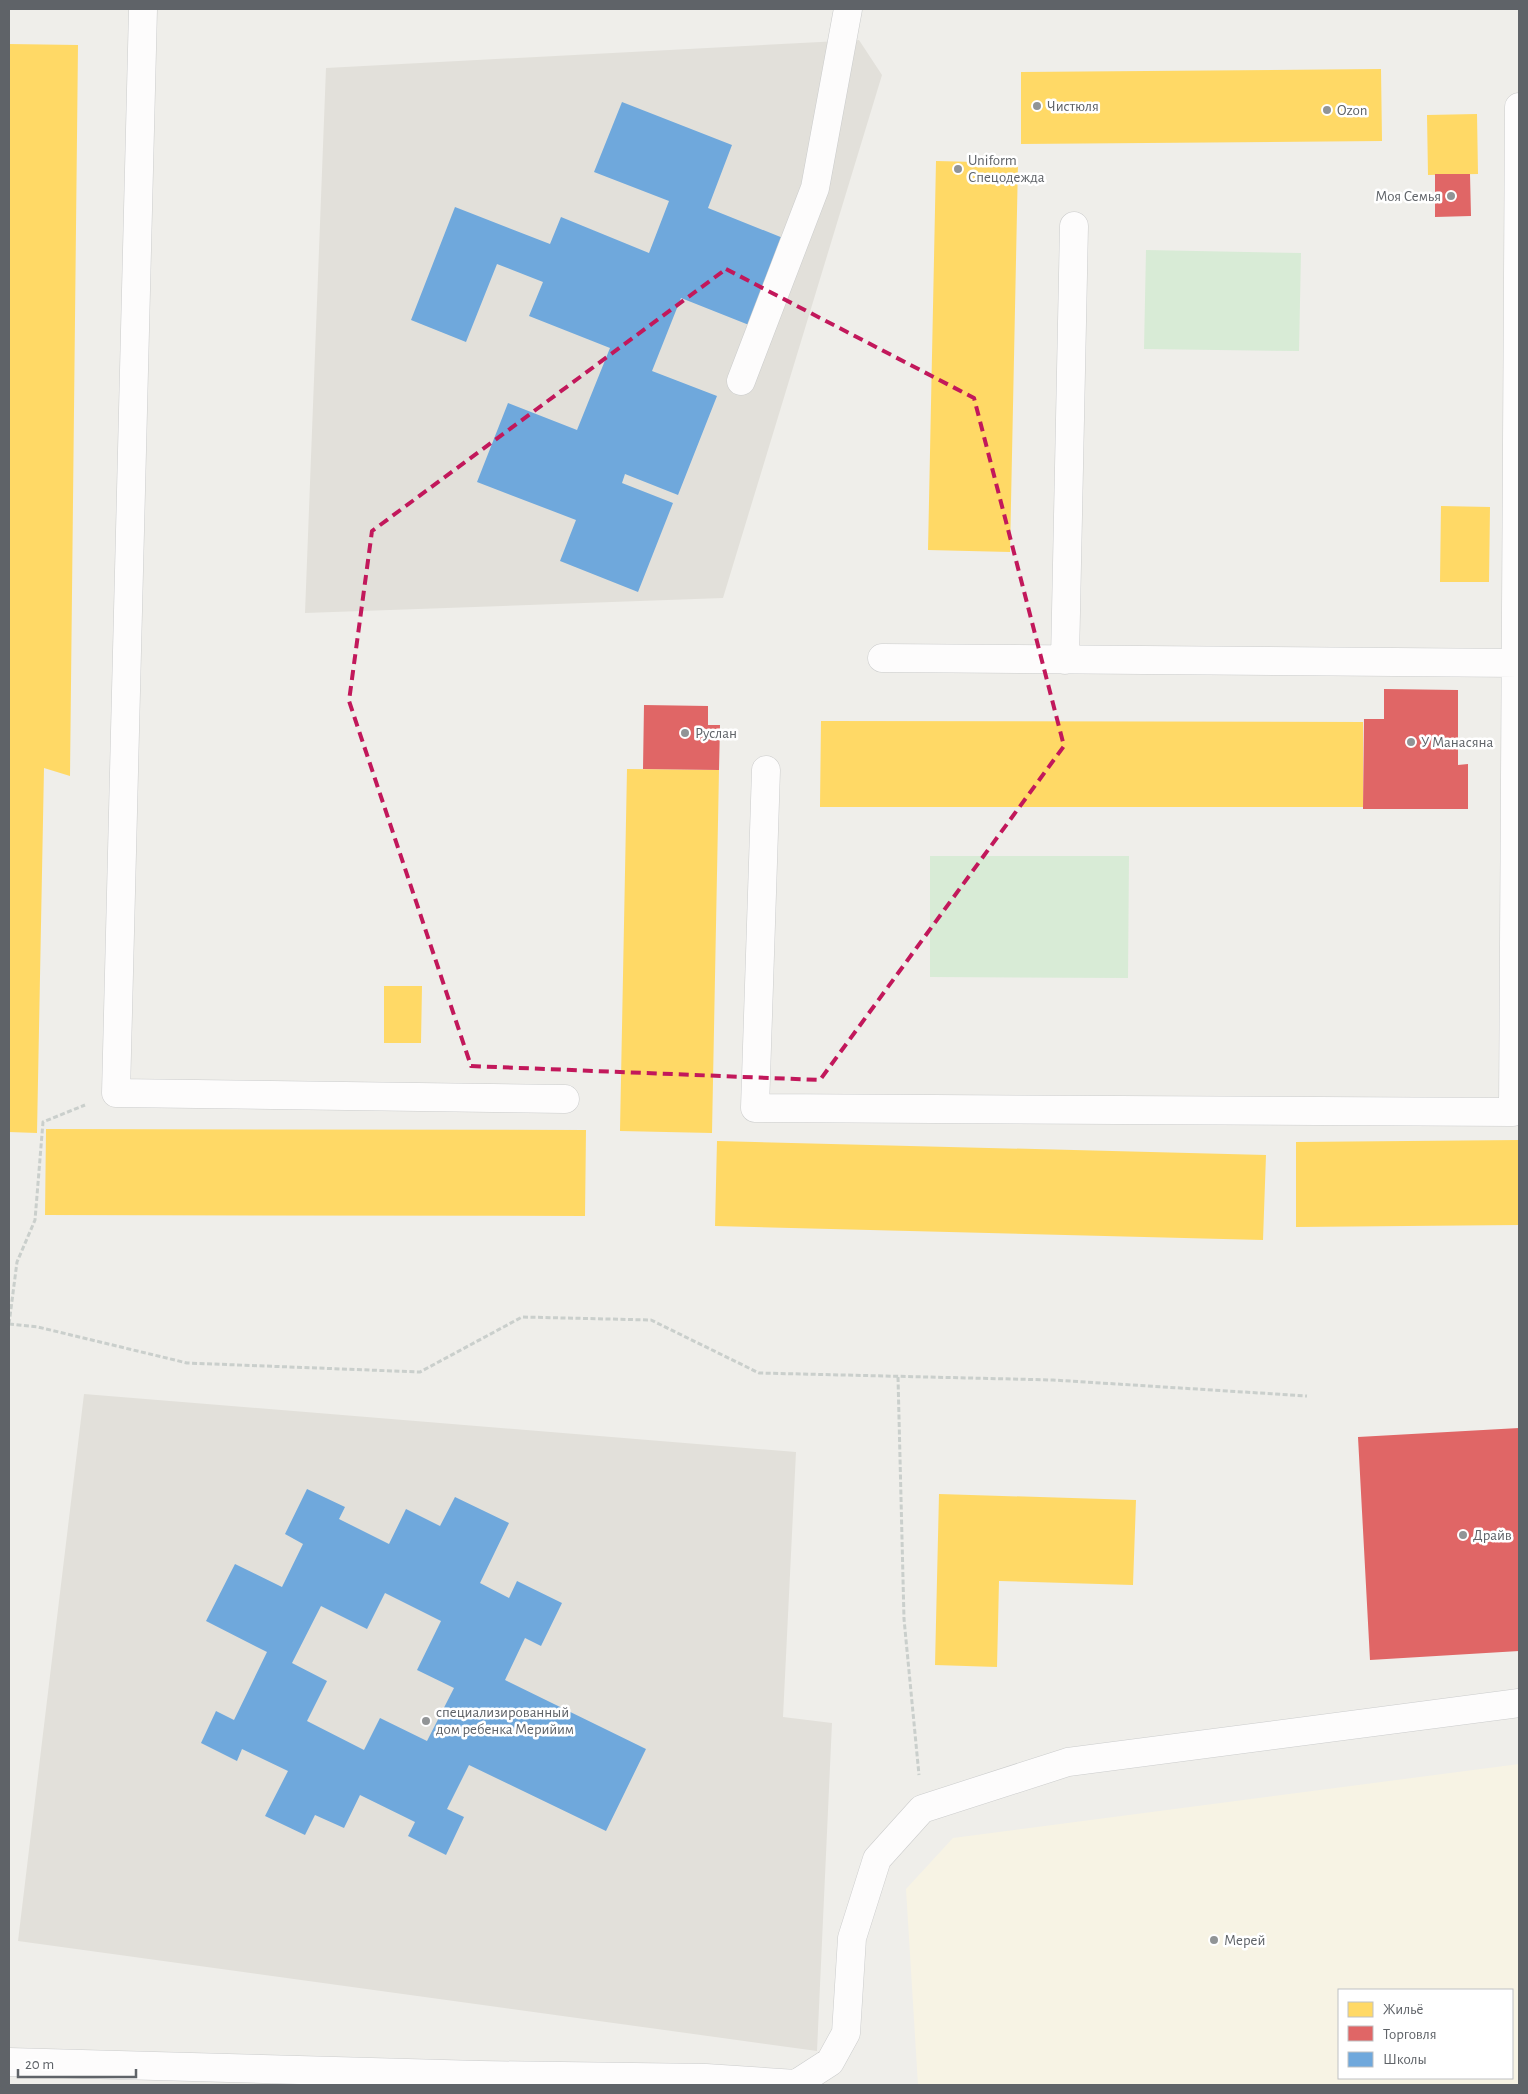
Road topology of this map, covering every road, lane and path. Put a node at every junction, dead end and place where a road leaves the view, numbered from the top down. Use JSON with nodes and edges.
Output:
{"nodes":[{"id":1,"x":143,"y":9,"type":"edge"},
{"id":2,"x":848,"y":9,"type":"edge"},
{"id":3,"x":1519,"y":107,"type":"edge"},
{"id":4,"x":1074,"y":226,"type":"dead end"},
{"id":5,"x":741,"y":382,"type":"dead end"},
{"id":6,"x":882,"y":658,"type":"dead end"},
{"id":7,"x":1065,"y":660,"type":"junction"},
{"id":8,"x":1517,"y":663,"type":"edge"},
{"id":9,"x":766,"y":770,"type":"dead end"},
{"id":10,"x":116,"y":1093,"type":"junction"},
{"id":11,"x":566,"y":1099,"type":"dead end"},
{"id":12,"x":9,"y":1324,"type":"edge"},
{"id":13,"x":898,"y":1377,"type":"junction"},
{"id":14,"x":1307,"y":1396,"type":"dead end"},
{"id":15,"x":1519,"y":1703,"type":"edge"},
{"id":16,"x":922,"y":1809,"type":"junction"},
{"id":17,"x":9,"y":2062,"type":"edge"},
{"id":18,"x":480,"y":2080,"type":"edge"},
{"id":19,"x":706,"y":2082,"type":"edge"}],
"edges":[{"from":1,"to":10,"type":"lane"},
{"from":2,"to":5,"type":"lane"},
{"from":3,"to":8,"type":"lane"},
{"from":4,"to":7,"type":"lane"},
{"from":6,"to":7,"type":"lane"},
{"from":7,"to":8,"type":"lane"},
{"from":8,"to":9,"type":"lane"},
{"from":10,"to":11,"type":"lane"},
{"from":10,"to":12,"type":"path"},
{"from":12,"to":13,"type":"path"},
{"from":13,"to":14,"type":"path"},
{"from":13,"to":16,"type":"path"},
{"from":15,"to":16,"type":"lane"},
{"from":16,"to":19,"type":"lane"},
{"from":17,"to":18,"type":"lane"},
{"from":18,"to":19,"type":"lane"}]}
